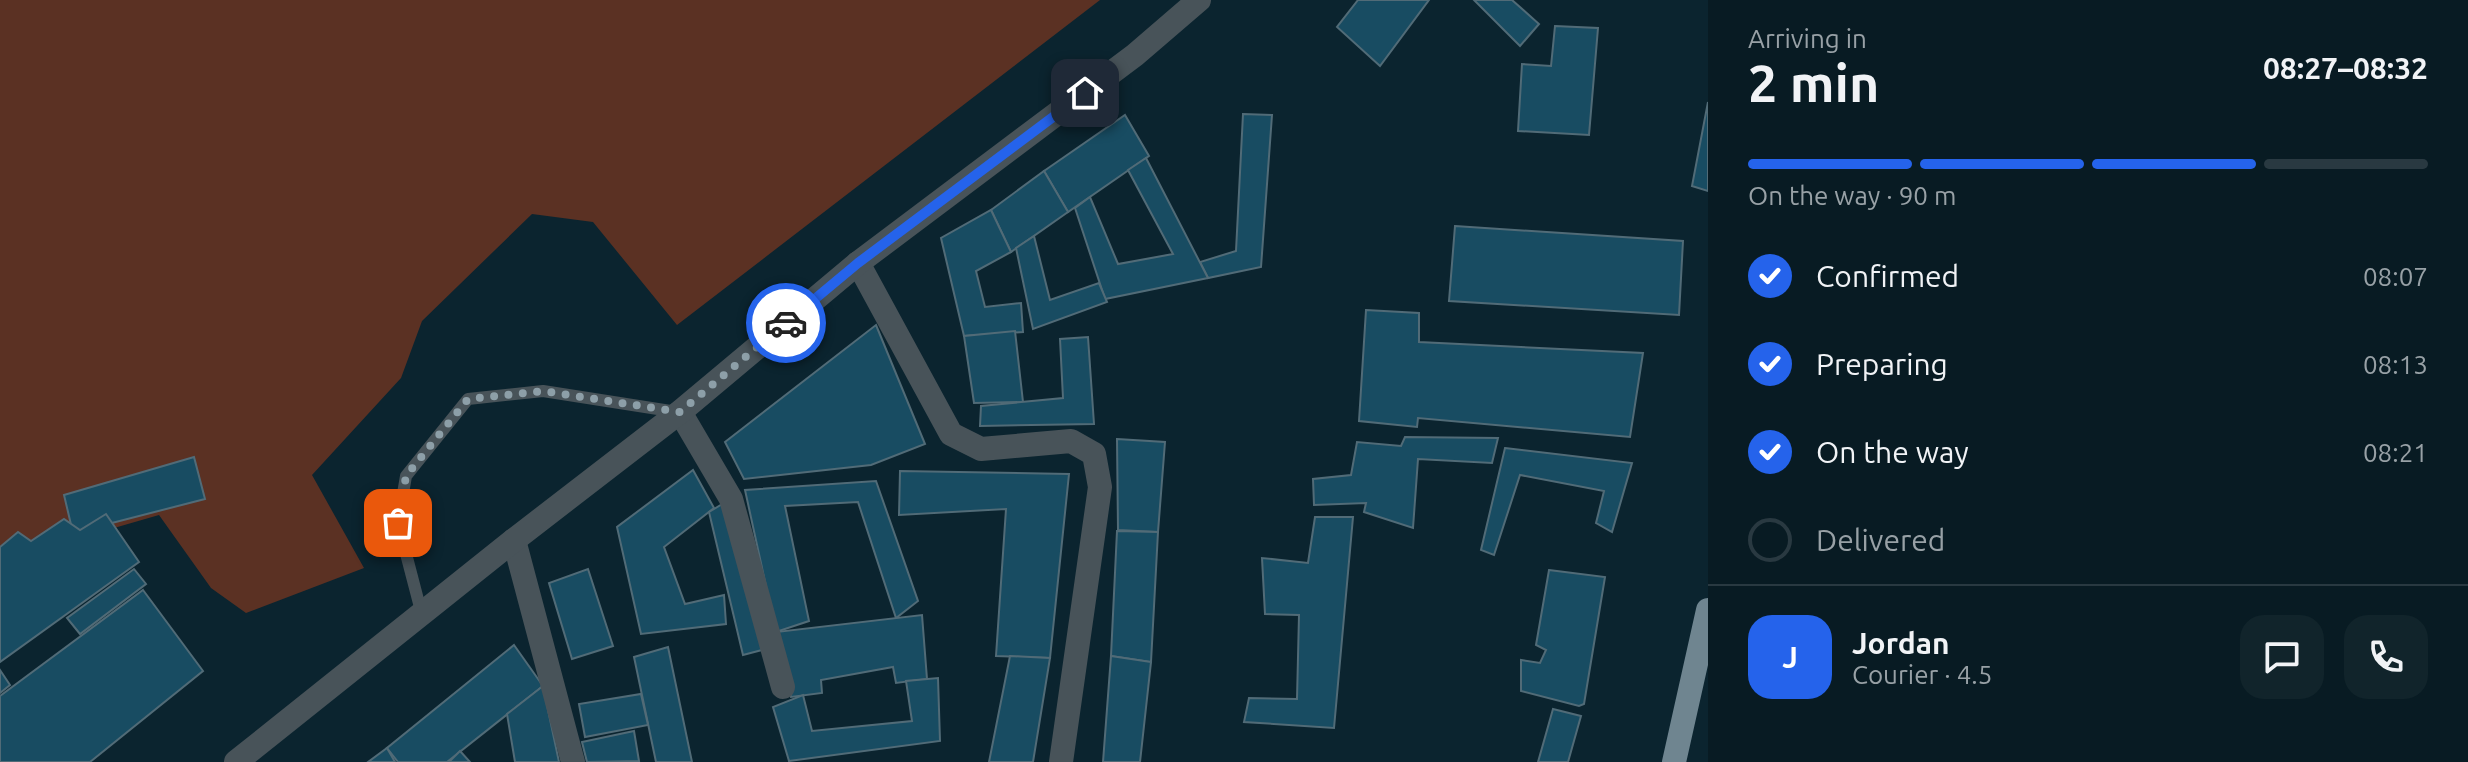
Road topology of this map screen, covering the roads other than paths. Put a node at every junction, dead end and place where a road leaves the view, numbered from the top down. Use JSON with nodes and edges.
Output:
{"nodes":[{"id":1,"x":1199,"y":0,"type":"edge"},
{"id":2,"x":858,"y":263,"type":"junction"},
{"id":3,"x":680,"y":412,"type":"junction"},
{"id":4,"x":514,"y":540,"type":"junction"},
{"id":5,"x":1708,"y":610,"type":"edge"},
{"id":6,"x":422,"y":615,"type":"junction"},
{"id":7,"x":783,"y":687,"type":"dead end"},
{"id":8,"x":236,"y":762,"type":"edge"},
{"id":9,"x":573,"y":762,"type":"edge"},
{"id":10,"x":1061,"y":762,"type":"edge"},
{"id":11,"x":1674,"y":762,"type":"edge"}],
"edges":[{"from":1,"to":2,"type":"street"},
{"from":2,"to":3,"type":"street"},
{"from":2,"to":10,"type":"street"},
{"from":3,"to":4,"type":"street"},
{"from":3,"to":6,"type":"lane"},
{"from":3,"to":7,"type":"street"},
{"from":4,"to":6,"type":"street"},
{"from":4,"to":9,"type":"street"},
{"from":5,"to":11,"type":"main road"},
{"from":6,"to":8,"type":"street"}]}
